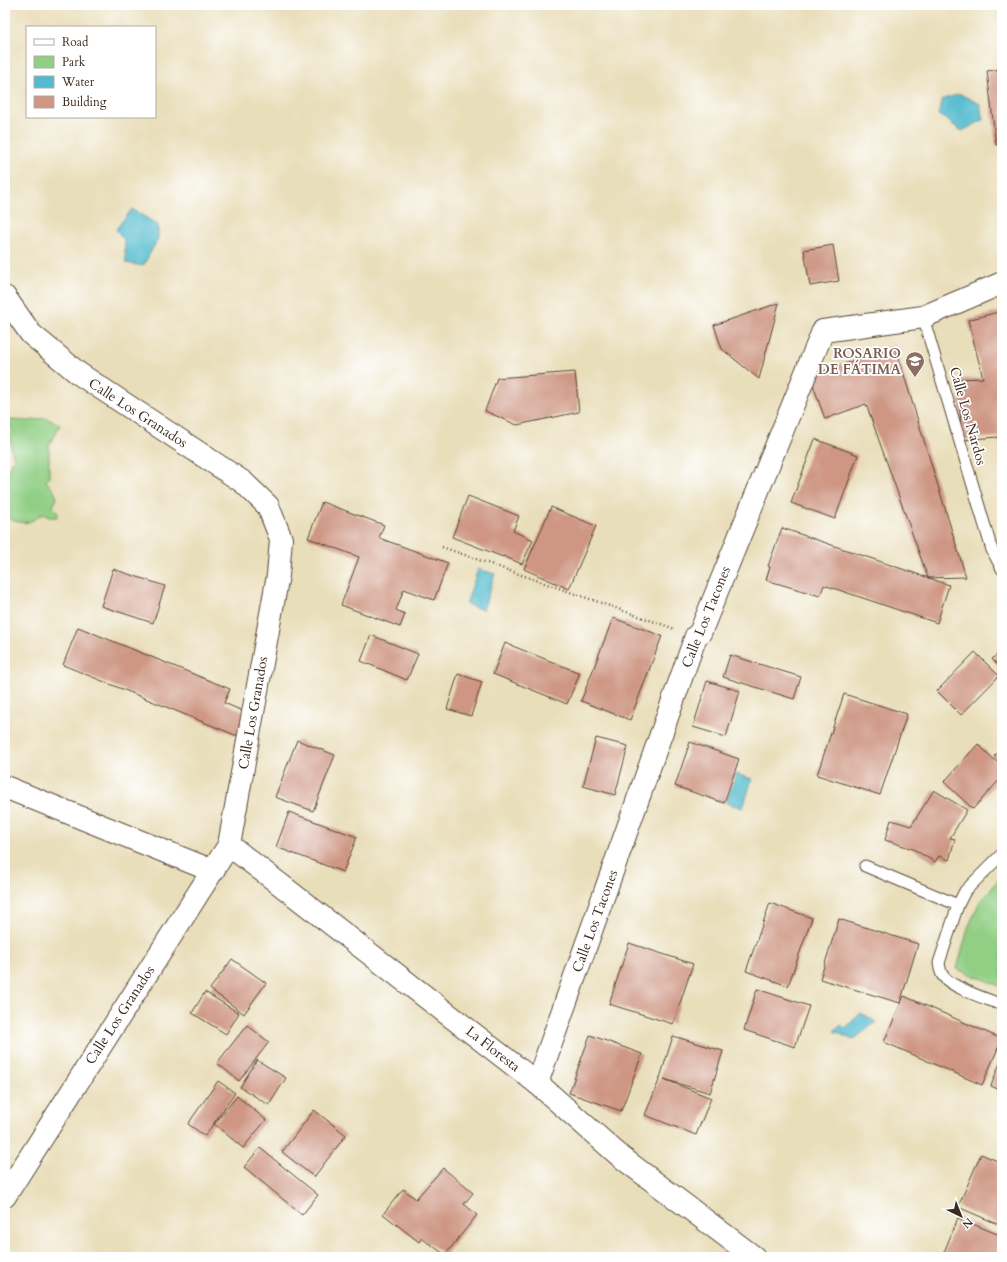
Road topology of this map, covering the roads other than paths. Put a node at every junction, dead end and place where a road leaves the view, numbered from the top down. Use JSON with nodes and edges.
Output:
{"nodes":[{"id":1,"x":1002,"y":283,"type":"edge"},
{"id":2,"x":5,"y":297,"type":"edge"},
{"id":3,"x":923,"y":317,"type":"junction"},
{"id":4,"x":1002,"y":569,"type":"edge"},
{"id":5,"x":5,"y":787,"type":"edge"},
{"id":6,"x":229,"y":845,"type":"junction"},
{"id":7,"x":1002,"y":854,"type":"edge"},
{"id":8,"x":865,"y":866,"type":"dead end"},
{"id":9,"x":213,"y":871,"type":"junction"},
{"id":10,"x":958,"y":905,"type":"junction"},
{"id":11,"x":1002,"y":1005,"type":"edge"},
{"id":12,"x":537,"y":1083,"type":"junction"},
{"id":13,"x":5,"y":1195,"type":"edge"},
{"id":14,"x":754,"y":1257,"type":"edge"}],
"edges":[{"from":1,"to":3,"type":"street","name":"Calle Los Tacones"},
{"from":2,"to":6,"type":"street","name":"Calle Los Granados"},
{"from":3,"to":4,"type":"lane","name":"Calle Los Nardos"},
{"from":3,"to":12,"type":"street","name":"Calle Los Tacones"},
{"from":5,"to":9,"type":"street"},
{"from":6,"to":9,"type":"street","name":"Calle Los Granados"},
{"from":6,"to":12,"type":"street","name":"La Floresta"},
{"from":7,"to":10,"type":"lane"},
{"from":8,"to":10,"type":"lane"},
{"from":9,"to":13,"type":"street","name":"Calle Los Granados"},
{"from":10,"to":11,"type":"lane"},
{"from":12,"to":14,"type":"street","name":"La Floresta"}]}
